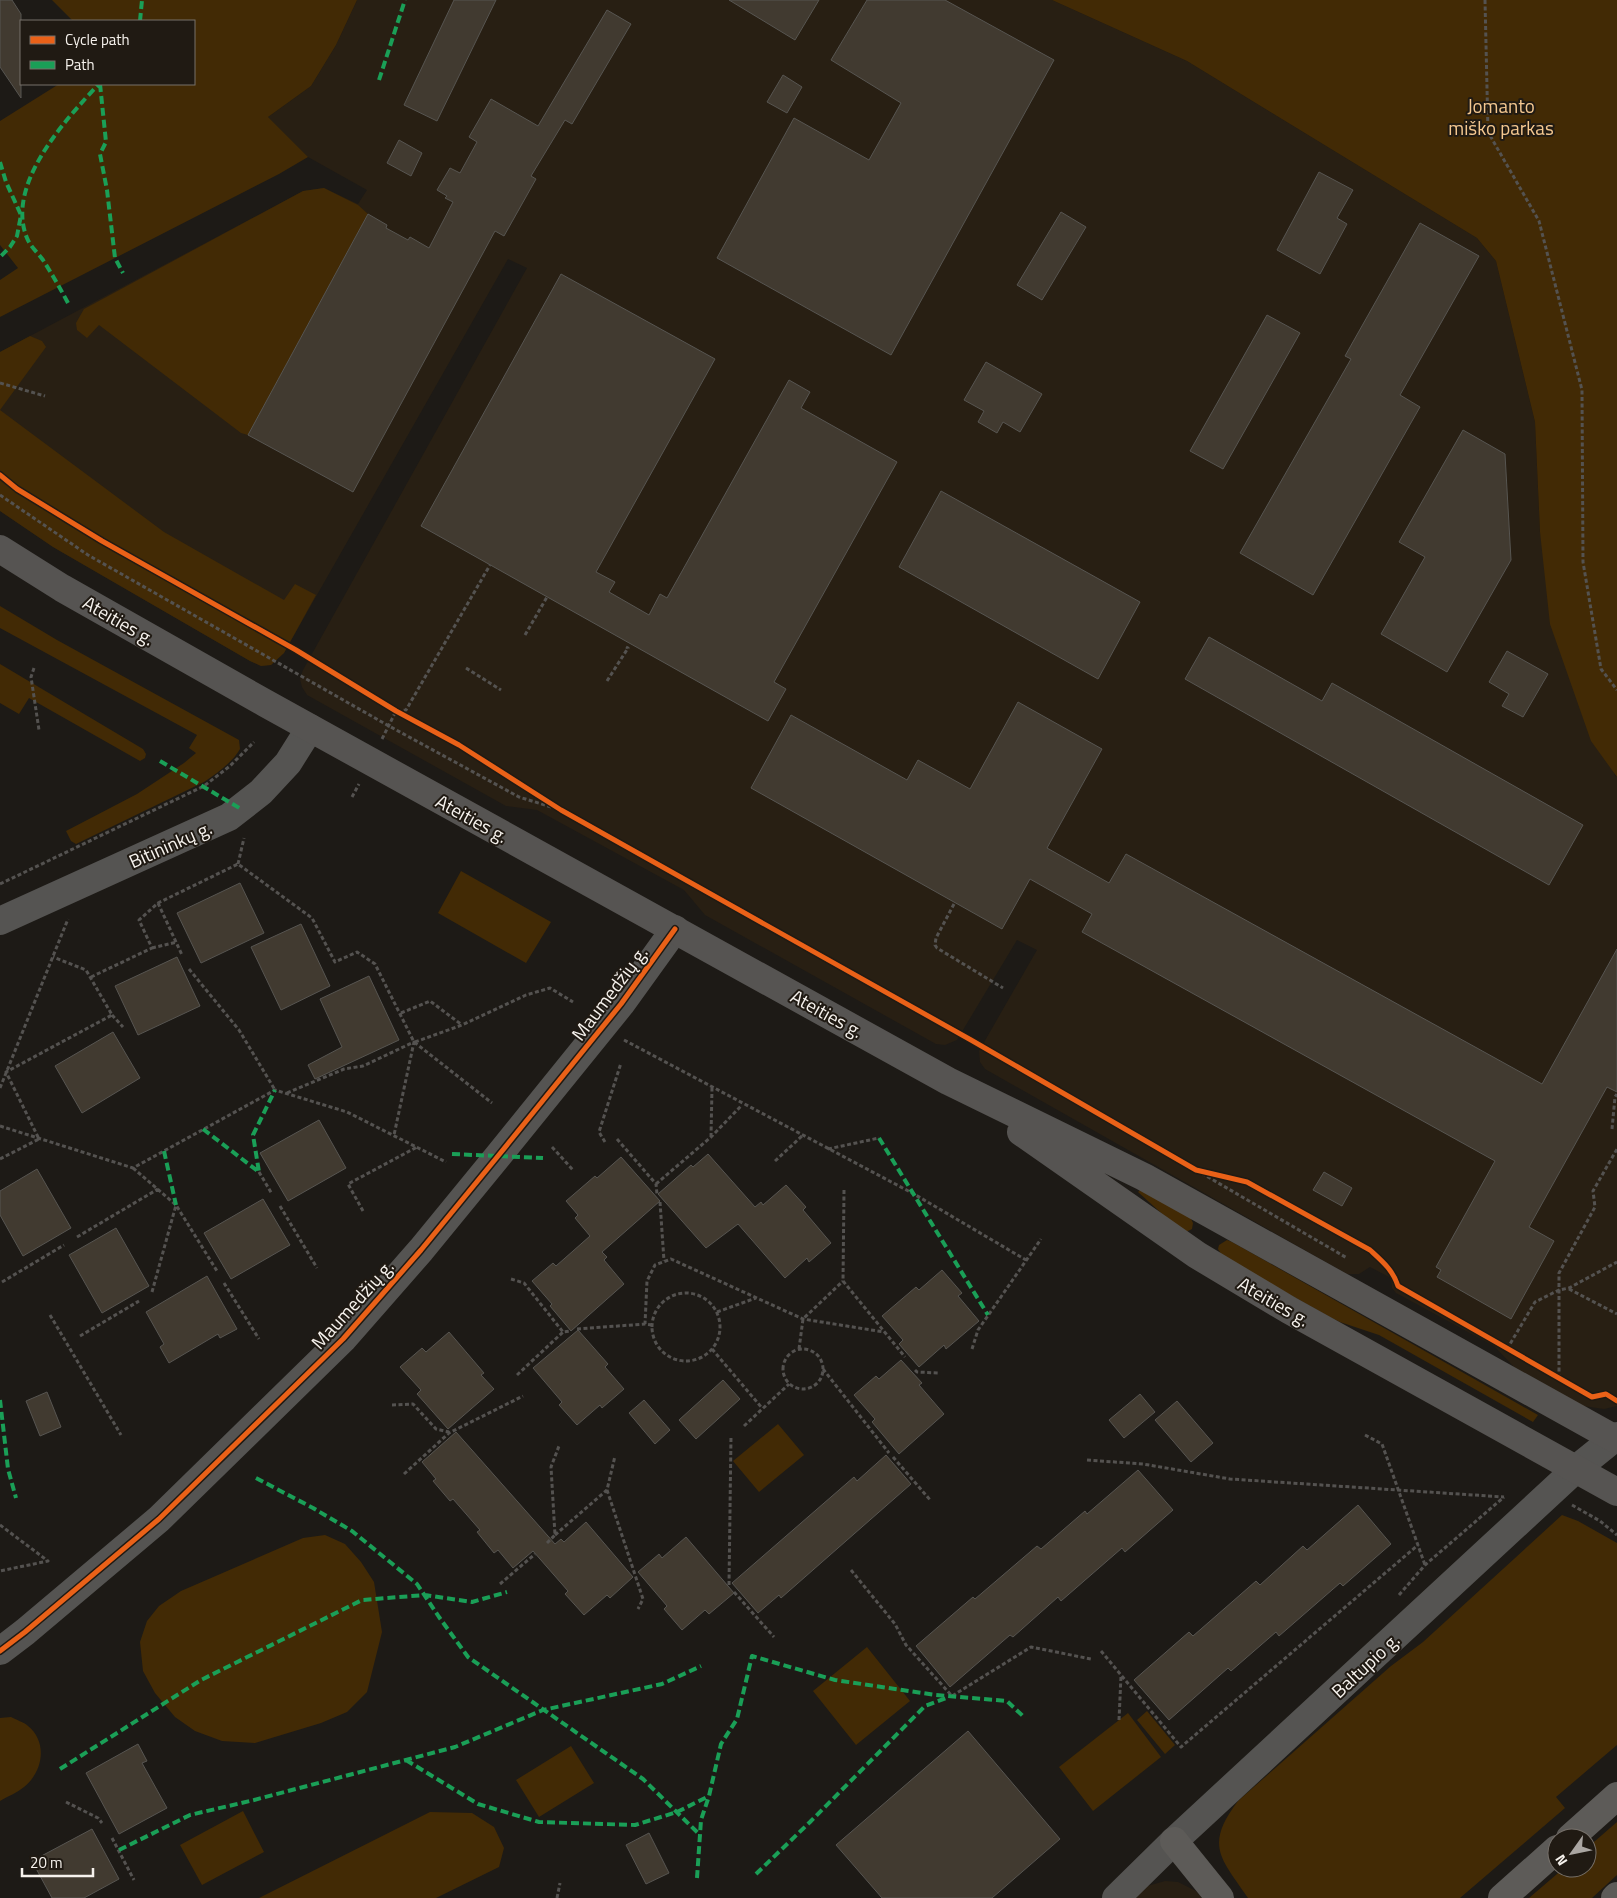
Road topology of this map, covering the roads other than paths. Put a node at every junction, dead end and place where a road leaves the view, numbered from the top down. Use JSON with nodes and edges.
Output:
{"nodes":[{"id":1,"x":0,"y":549,"type":"edge"},
{"id":2,"x":310,"y":728,"type":"junction"},
{"id":3,"x":0,"y":921,"type":"edge"},
{"id":4,"x":675,"y":929,"type":"junction"},
{"id":5,"x":948,"y":1081,"type":"junction"},
{"id":6,"x":1225,"y":1222,"type":"junction"},
{"id":7,"x":1197,"y":1255,"type":"junction"},
{"id":8,"x":1616,"y":1438,"type":"edge"},
{"id":9,"x":1576,"y":1469,"type":"junction"},
{"id":10,"x":1617,"y":1492,"type":"edge"},
{"id":11,"x":0,"y":1651,"type":"edge"},
{"id":12,"x":1617,"y":1796,"type":"edge"},
{"id":13,"x":1581,"y":1828,"type":"edge"},
{"id":14,"x":1174,"y":1841,"type":"junction"},
{"id":15,"x":1547,"y":1858,"type":"edge"},
{"id":16,"x":1116,"y":1898,"type":"edge"},
{"id":17,"x":1220,"y":1898,"type":"edge"},
{"id":18,"x":1502,"y":1898,"type":"edge"}],
"edges":[{"from":1,"to":2,"type":"main road","name":"Ateities g."},
{"from":2,"to":3,"type":"street","name":"Bitininkų g."},
{"from":2,"to":4,"type":"main road","name":"Ateities g."},
{"from":4,"to":5,"type":"main road","name":"Ateities g."},
{"from":4,"to":11,"type":"street","name":"Maumedžių g."},
{"from":5,"to":6,"type":"main road","name":"Ateities g."},
{"from":5,"to":7,"type":"main road","name":"Ateities g."},
{"from":6,"to":7,"type":"main road"},
{"from":6,"to":8,"type":"main road","name":"Ateities g."},
{"from":7,"to":9,"type":"main road","name":"Ateities g."},
{"from":8,"to":9,"type":"street","name":"Baltupio g."},
{"from":9,"to":10,"type":"main road","name":"Ateities g."},
{"from":9,"to":14,"type":"street","name":"Baltupio g."},
{"from":12,"to":13,"type":"highway"},
{"from":14,"to":16,"type":"street","name":"Baltupio g."},
{"from":14,"to":17,"type":"highway"},
{"from":15,"to":18,"type":"highway"}]}
